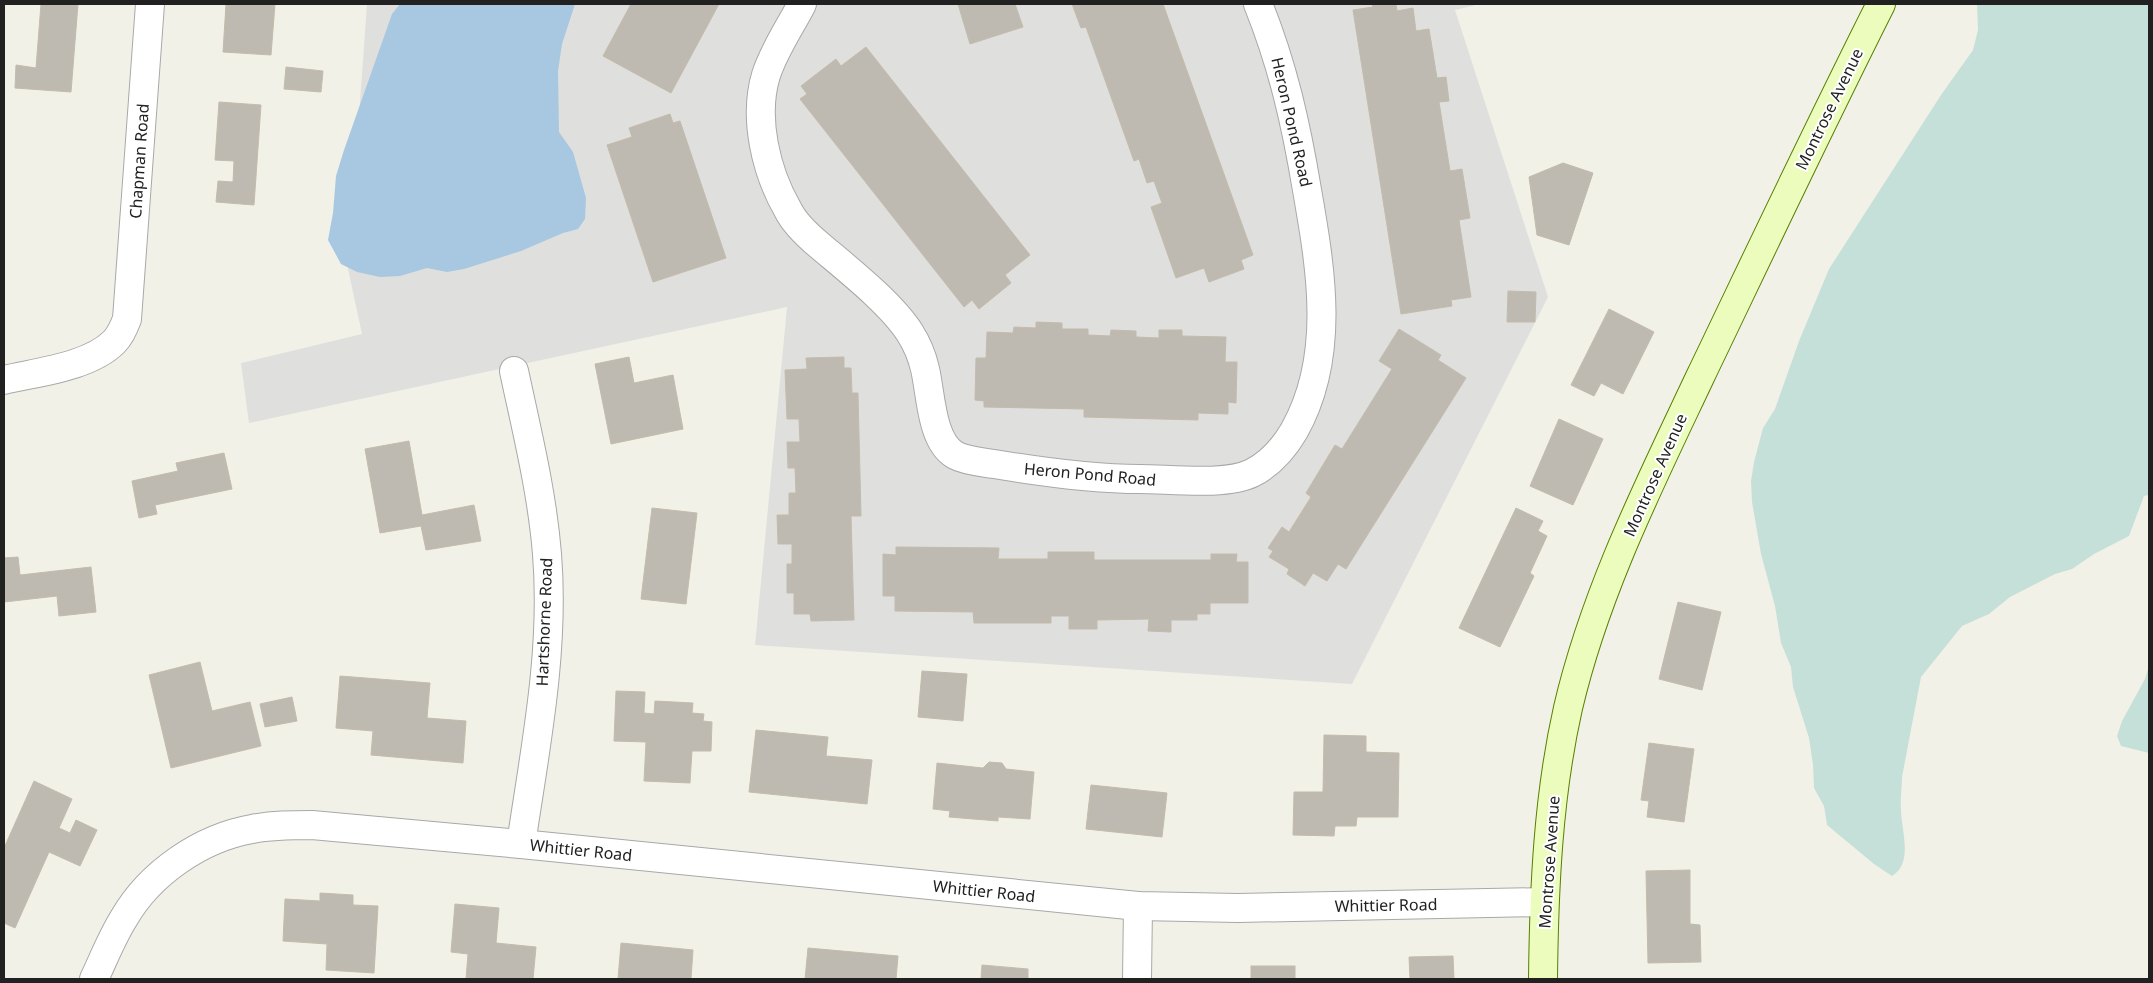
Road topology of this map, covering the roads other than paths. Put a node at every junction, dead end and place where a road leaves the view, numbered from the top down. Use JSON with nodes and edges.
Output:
{"nodes":[{"id":1,"x":150,"y":4,"type":"edge"},
{"id":2,"x":802,"y":4,"type":"edge"},
{"id":3,"x":1258,"y":4,"type":"edge"},
{"id":4,"x":1881,"y":4,"type":"edge"},
{"id":5,"x":514,"y":371,"type":"dead end"},
{"id":6,"x":4,"y":380,"type":"edge"},
{"id":7,"x":521,"y":844,"type":"junction"},
{"id":8,"x":1544,"y":902,"type":"junction"},
{"id":9,"x":1138,"y":906,"type":"junction"},
{"id":10,"x":94,"y":979,"type":"edge"},
{"id":11,"x":1138,"y":979,"type":"edge"},
{"id":12,"x":1543,"y":979,"type":"edge"}],
"edges":[{"from":1,"to":6,"type":"street","name":"Chapman Road"},
{"from":2,"to":3,"type":"street","name":"Heron Pond Road"},
{"from":4,"to":8,"type":"main road","name":"Montrose Avenue"},
{"from":5,"to":7,"type":"street","name":"Hartshorne Road"},
{"from":7,"to":9,"type":"street","name":"Whittier Road"},
{"from":7,"to":10,"type":"street","name":"Whittier Road"},
{"from":8,"to":9,"type":"street","name":"Whittier Road"},
{"from":8,"to":12,"type":"main road","name":"Montrose Avenue"},
{"from":9,"to":11,"type":"street"}]}
